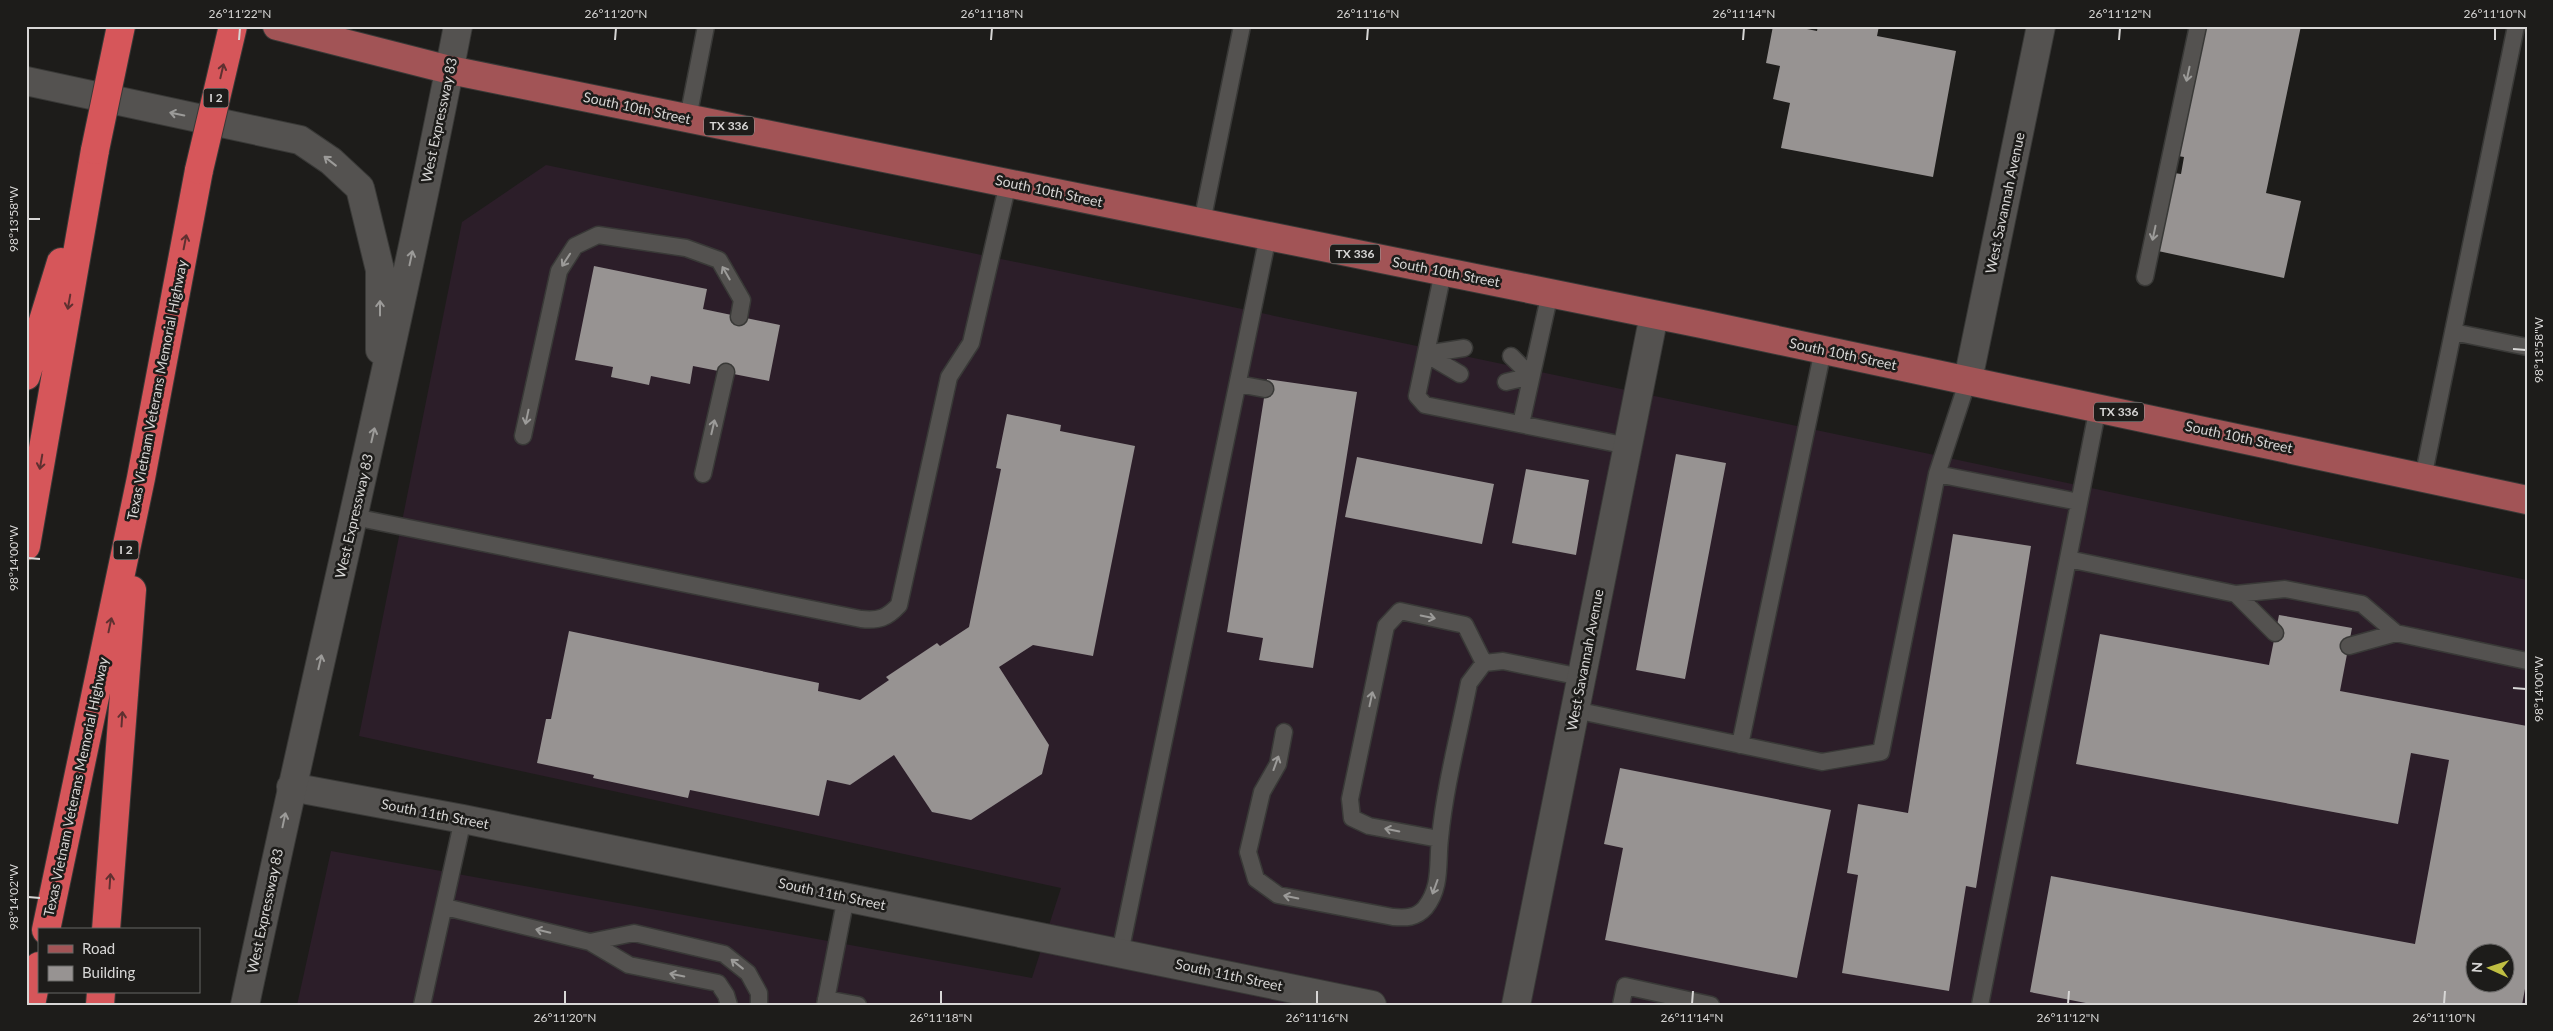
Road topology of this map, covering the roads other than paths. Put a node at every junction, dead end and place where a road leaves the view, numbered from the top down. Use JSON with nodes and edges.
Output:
{"nodes":[{"id":1,"x":121,"y":26,"type":"edge"},
{"id":2,"x":233,"y":26,"type":"edge"},
{"id":3,"x":277,"y":26,"type":"edge"},
{"id":4,"x":458,"y":26,"type":"edge"},
{"id":5,"x":706,"y":26,"type":"edge"},
{"id":6,"x":1242,"y":26,"type":"edge"},
{"id":7,"x":2041,"y":26,"type":"edge"},
{"id":8,"x":2198,"y":26,"type":"edge"},
{"id":9,"x":2516,"y":26,"type":"edge"},
{"id":10,"x":450,"y":70,"type":"junction"},
{"id":11,"x":26,"y":81,"type":"edge"},
{"id":12,"x":688,"y":118,"type":"junction"},
{"id":13,"x":94,"y":150,"type":"junction"},
{"id":14,"x":1008,"y":183,"type":"junction"},
{"id":15,"x":1202,"y":222,"type":"junction"},
{"id":16,"x":1268,"y":236,"type":"junction"},
{"id":17,"x":1443,"y":272,"type":"junction"},
{"id":18,"x":2145,"y":277,"type":"dead end"},
{"id":19,"x":1550,"y":293,"type":"junction"},
{"id":20,"x":1654,"y":315,"type":"junction"},
{"id":21,"x":739,"y":317,"type":"dead end"},
{"id":22,"x":2453,"y":332,"type":"junction"},
{"id":23,"x":2527,"y":347,"type":"edge"},
{"id":24,"x":1464,"y":348,"type":"dead end"},
{"id":25,"x":1823,"y":350,"type":"junction"},
{"id":26,"x":1426,"y":354,"type":"junction"},
{"id":27,"x":1511,"y":356,"type":"dead end"},
{"id":28,"x":726,"y":372,"type":"dead end"},
{"id":29,"x":1460,"y":374,"type":"dead end"},
{"id":30,"x":26,"y":376,"type":"edge"},
{"id":31,"x":1531,"y":376,"type":"junction"},
{"id":32,"x":1968,"y":380,"type":"junction"},
{"id":33,"x":1506,"y":382,"type":"dead end"},
{"id":34,"x":1238,"y":384,"type":"junction"},
{"id":35,"x":1265,"y":389,"type":"dead end"},
{"id":36,"x":2098,"y":407,"type":"junction"},
{"id":37,"x":379,"y":409,"type":"junction"},
{"id":38,"x":1521,"y":424,"type":"junction"},
{"id":39,"x":523,"y":436,"type":"dead end"},
{"id":40,"x":1628,"y":446,"type":"junction"},
{"id":41,"x":703,"y":474,"type":"dead end"},
{"id":42,"x":1937,"y":474,"type":"junction"},
{"id":43,"x":141,"y":478,"type":"junction"},
{"id":44,"x":2422,"y":478,"type":"junction"},
{"id":45,"x":2527,"y":500,"type":"edge"},
{"id":46,"x":2079,"y":502,"type":"junction"},
{"id":47,"x":354,"y":517,"type":"junction"},
{"id":48,"x":26,"y":546,"type":"edge"},
{"id":49,"x":2068,"y":559,"type":"junction"},
{"id":50,"x":2236,"y":594,"type":"junction"},
{"id":51,"x":2275,"y":633,"type":"dead end"},
{"id":52,"x":2396,"y":633,"type":"junction"},
{"id":53,"x":2349,"y":646,"type":"dead end"},
{"id":54,"x":2527,"y":661,"type":"edge"},
{"id":55,"x":1484,"y":663,"type":"junction"},
{"id":56,"x":1581,"y":677,"type":"junction"},
{"id":57,"x":1575,"y":710,"type":"junction"},
{"id":58,"x":1284,"y":732,"type":"dead end"},
{"id":59,"x":1740,"y":744,"type":"junction"},
{"id":60,"x":291,"y":787,"type":"junction"},
{"id":61,"x":463,"y":819,"type":"junction"},
{"id":62,"x":1439,"y":839,"type":"junction"},
{"id":63,"x":846,"y":897,"type":"junction"},
{"id":64,"x":445,"y":907,"type":"junction"},
{"id":65,"x":46,"y":928,"type":"edge"},
{"id":66,"x":106,"y":928,"type":"edge"},
{"id":67,"x":590,"y":942,"type":"junction"},
{"id":68,"x":1120,"y":953,"type":"junction"},
{"id":69,"x":38,"y":971,"type":"edge"},
{"id":70,"x":826,"y":1002,"type":"edge"},
{"id":71,"x":31,"y":1005,"type":"edge"},
{"id":72,"x":245,"y":1005,"type":"edge"},
{"id":73,"x":422,"y":1005,"type":"edge"},
{"id":74,"x":729,"y":1005,"type":"edge"},
{"id":75,"x":759,"y":1005,"type":"edge"},
{"id":76,"x":858,"y":1005,"type":"edge"},
{"id":77,"x":1372,"y":1005,"type":"edge"},
{"id":78,"x":1516,"y":1005,"type":"edge"},
{"id":79,"x":1621,"y":1005,"type":"edge"},
{"id":80,"x":1711,"y":1005,"type":"edge"},
{"id":81,"x":1980,"y":1005,"type":"edge"}],
"edges":[{"from":1,"to":13,"type":"highway","bridge":true},
{"from":43,"to":2,"type":"highway","name":"Texas Vietnam Veterans Memorial Highway","number":"I 2","one_way":true,"bridge":true},
{"from":3,"to":10,"type":"main road","name":"South 10th Street","number":"TX 336"},
{"from":4,"to":10,"type":"main road","name":"West Expressway 83"},
{"from":5,"to":12,"type":"lane"},
{"from":6,"to":15,"type":"lane"},
{"from":7,"to":32,"type":"main road","name":"West Savannah Avenue"},
{"from":8,"to":18,"type":"lane","one_way":true},
{"from":9,"to":22,"type":"lane"},
{"from":10,"to":12,"type":"main road","name":"South 10th Street","number":"TX 336"},
{"from":37,"to":10,"type":"main road","name":"West Expressway 83","one_way":true},
{"from":37,"to":11,"type":"main road","one_way":true},
{"from":12,"to":14,"type":"main road","name":"South 10th Street","number":"TX 336"},
{"from":13,"to":30,"type":"highway"},
{"from":13,"to":48,"type":"highway","one_way":true},
{"from":14,"to":15,"type":"main road","name":"South 10th Street","number":"TX 336"},
{"from":14,"to":47,"type":"lane"},
{"from":15,"to":16,"type":"main road","name":"South 10th Street","number":"TX 336"},
{"from":16,"to":17,"type":"main road","name":"South 10th Street","number":"TX 336"},
{"from":16,"to":34,"type":"lane"},
{"from":17,"to":19,"type":"main road","name":"South 10th Street","number":"TX 336"},
{"from":17,"to":26,"type":"lane"},
{"from":19,"to":20,"type":"main road","name":"South 10th Street","number":"TX 336"},
{"from":19,"to":31,"type":"lane"},
{"from":20,"to":25,"type":"main road","name":"South 10th Street","number":"TX 336"},
{"from":20,"to":40,"type":"main road","name":"West Savannah Avenue"},
{"from":21,"to":39,"type":"lane","one_way":true},
{"from":22,"to":23,"type":"lane"},
{"from":22,"to":44,"type":"lane"},
{"from":24,"to":26,"type":"lane"},
{"from":25,"to":32,"type":"main road","name":"South 10th Street","number":"TX 336"},
{"from":25,"to":59,"type":"lane"},
{"from":26,"to":29,"type":"lane"},
{"from":26,"to":38,"type":"lane"},
{"from":27,"to":31,"type":"lane"},
{"from":41,"to":28,"type":"lane","one_way":true},
{"from":31,"to":33,"type":"lane"},
{"from":31,"to":38,"type":"lane"},
{"from":32,"to":36,"type":"main road","name":"South 10th Street","number":"TX 336"},
{"from":32,"to":42,"type":"lane"},
{"from":34,"to":35,"type":"lane"},
{"from":34,"to":68,"type":"lane"},
{"from":36,"to":44,"type":"main road","name":"South 10th Street","number":"TX 336"},
{"from":36,"to":46,"type":"lane"},
{"from":47,"to":37,"type":"main road","name":"West Expressway 83","one_way":true},
{"from":38,"to":40,"type":"lane"},
{"from":40,"to":56,"type":"main road","name":"West Savannah Avenue"},
{"from":42,"to":46,"type":"lane"},
{"from":42,"to":59,"type":"lane"},
{"from":65,"to":43,"type":"highway","name":"Texas Vietnam Veterans Memorial Highway","number":"I 2","one_way":true},
{"from":66,"to":43,"type":"highway","one_way":true},
{"from":44,"to":45,"type":"main road","name":"South 10th Street","number":"TX 336"},
{"from":46,"to":49,"type":"lane"},
{"from":60,"to":47,"type":"main road","name":"West Expressway 83","one_way":true},
{"from":49,"to":50,"type":"lane"},
{"from":49,"to":81,"type":"lane"},
{"from":50,"to":51,"type":"lane"},
{"from":50,"to":52,"type":"lane"},
{"from":52,"to":53,"type":"lane"},
{"from":52,"to":54,"type":"lane"},
{"from":55,"to":56,"type":"lane"},
{"from":55,"to":62,"type":"lane"},
{"from":62,"to":55,"type":"lane","one_way":true},
{"from":56,"to":57,"type":"main road","name":"West Savannah Avenue"},
{"from":57,"to":59,"type":"lane"},
{"from":57,"to":78,"type":"main road","name":"West Savannah Avenue"},
{"from":62,"to":58,"type":"lane","one_way":true},
{"from":60,"to":61,"type":"main road","name":"South 11th Street"},
{"from":72,"to":60,"type":"main road","name":"West Expressway 83","one_way":true},
{"from":61,"to":63,"type":"main road","name":"South 11th Street"},
{"from":61,"to":64,"type":"lane"},
{"from":63,"to":68,"type":"main road","name":"South 11th Street"},
{"from":63,"to":70,"type":"lane"},
{"from":67,"to":64,"type":"lane","one_way":true},
{"from":64,"to":73,"type":"lane"},
{"from":74,"to":67,"type":"lane","one_way":true},
{"from":75,"to":67,"type":"lane","one_way":true},
{"from":68,"to":77,"type":"main road","name":"South 11th Street"},
{"from":69,"to":71,"type":"highway"},
{"from":70,"to":76,"type":"lane"},
{"from":79,"to":80,"type":"lane"}]}
